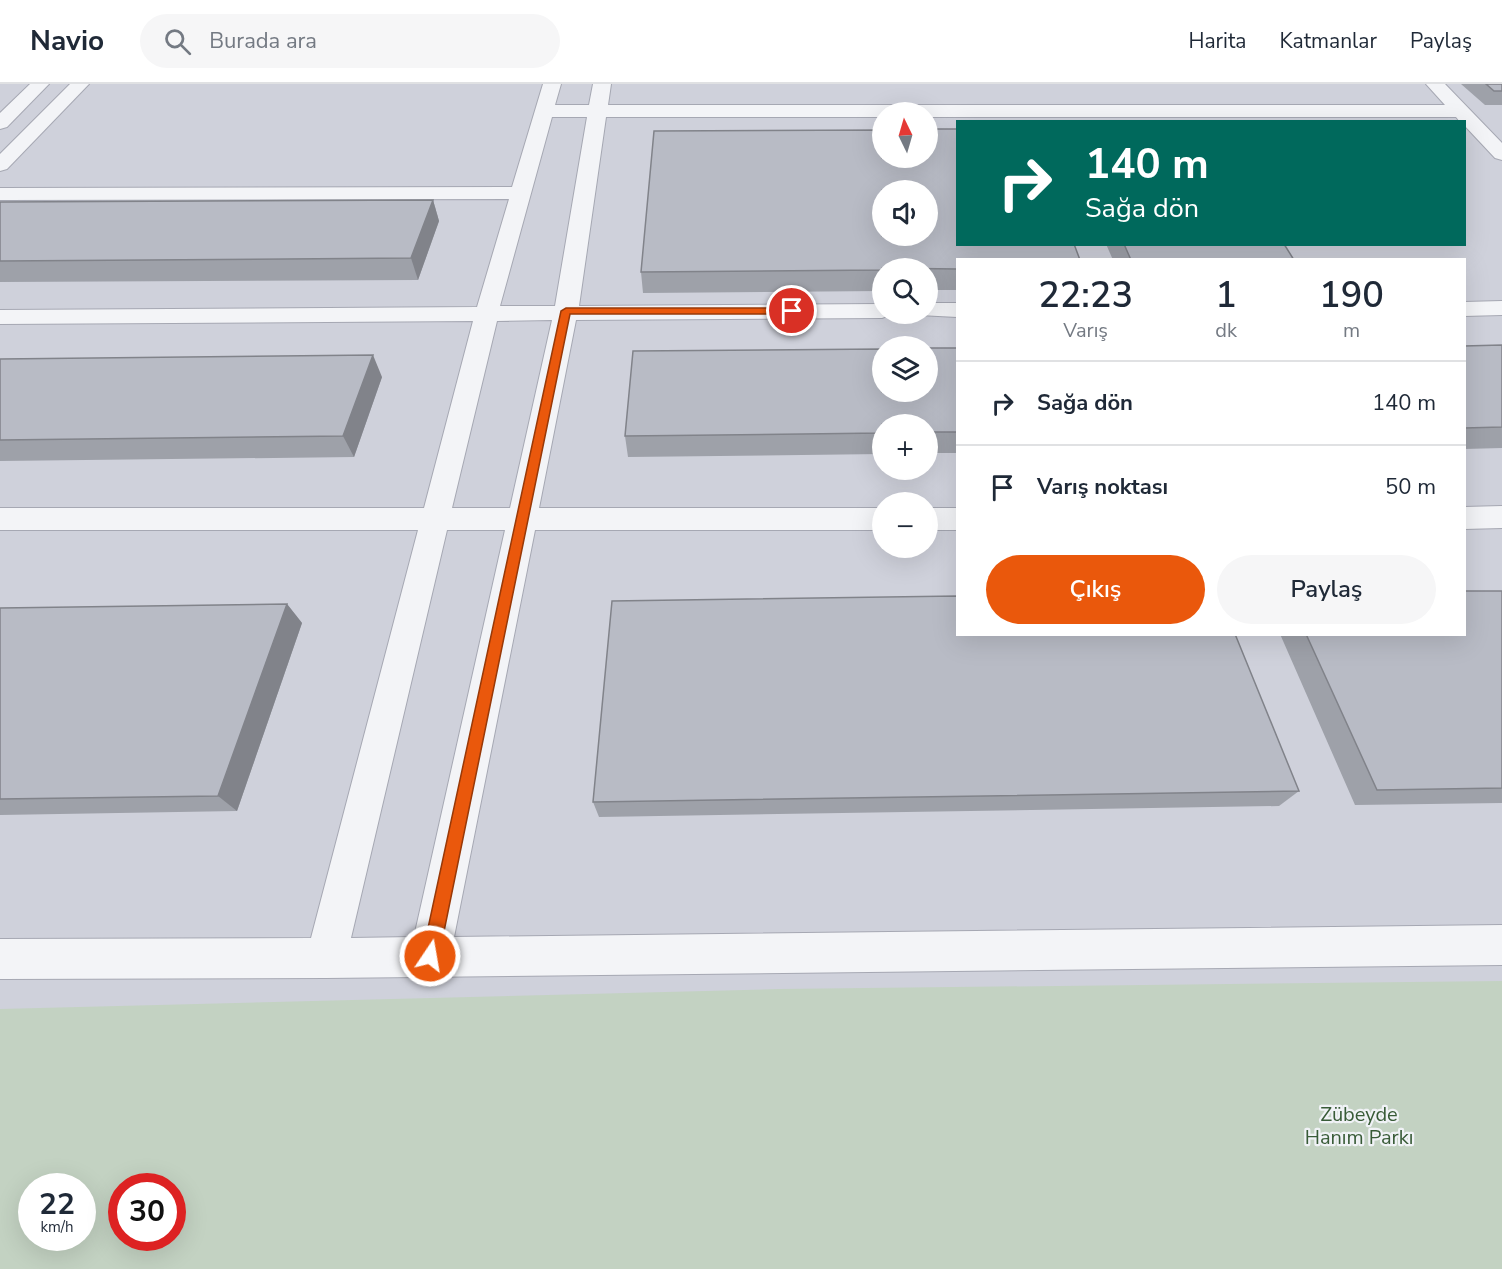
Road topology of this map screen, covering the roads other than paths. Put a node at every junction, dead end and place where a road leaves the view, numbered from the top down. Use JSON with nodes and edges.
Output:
{"nodes":[{"id":1,"x":40,"y":84,"type":"edge"},
{"id":2,"x":80,"y":84,"type":"edge"},
{"id":3,"x":552,"y":84,"type":"edge"},
{"id":4,"x":1435,"y":84,"type":"edge"},
{"id":5,"x":600,"y":98,"type":"edge"},
{"id":6,"x":545,"y":111,"type":"junction"},
{"id":7,"x":1461,"y":111,"type":"junction"},
{"id":8,"x":0,"y":123,"type":"edge"},
{"id":9,"x":1502,"y":154,"type":"edge"},
{"id":10,"x":0,"y":165,"type":"edge"},
{"id":11,"x":522,"y":193,"type":"junction"},
{"id":12,"x":0,"y":194,"type":"edge"},
{"id":13,"x":1502,"y":308,"type":"edge"},
{"id":14,"x":1466,"y":309,"type":"edge"},
{"id":15,"x":938,"y":310,"type":"edge"},
{"id":16,"x":956,"y":310,"type":"edge"},
{"id":17,"x":566,"y":311,"type":"junction"},
{"id":18,"x":872,"y":311,"type":"edge"},
{"id":19,"x":487,"y":312,"type":"junction"},
{"id":20,"x":0,"y":317,"type":"edge"},
{"id":21,"x":436,"y":517,"type":"junction"},
{"id":22,"x":1502,"y":517,"type":"edge"},
{"id":23,"x":1466,"y":518,"type":"edge"},
{"id":24,"x":0,"y":519,"type":"edge"},
{"id":25,"x":522,"y":519,"type":"junction"},
{"id":26,"x":872,"y":519,"type":"edge"},
{"id":27,"x":938,"y":519,"type":"edge"},
{"id":28,"x":956,"y":519,"type":"edge"},
{"id":29,"x":1502,"y":945,"type":"edge"},
{"id":30,"x":430,"y":956,"type":"junction"},
{"id":31,"x":326,"y":957,"type":"junction"},
{"id":32,"x":0,"y":959,"type":"edge"}],
"edges":[{"from":1,"to":8,"type":"street"},
{"from":2,"to":10,"type":"street"},
{"from":3,"to":6,"type":"street"},
{"from":4,"to":7,"type":"street"},
{"from":5,"to":6,"type":"street"},
{"from":5,"to":7,"type":"street"},
{"from":5,"to":17,"type":"street"},
{"from":6,"to":11,"type":"street"},
{"from":7,"to":9,"type":"street"},
{"from":11,"to":12,"type":"street"},
{"from":11,"to":19,"type":"street"},
{"from":13,"to":14,"type":"street"},
{"from":15,"to":16,"type":"street"},
{"from":17,"to":18,"type":"street"},
{"from":17,"to":19,"type":"street"},
{"from":17,"to":25,"type":"street"},
{"from":19,"to":20,"type":"street"},
{"from":19,"to":21,"type":"street"},
{"from":21,"to":24,"type":"street"},
{"from":21,"to":25,"type":"street"},
{"from":21,"to":31,"type":"street"},
{"from":22,"to":23,"type":"street"},
{"from":25,"to":26,"type":"street"},
{"from":25,"to":30,"type":"street"},
{"from":27,"to":28,"type":"street"},
{"from":29,"to":30,"type":"street"},
{"from":30,"to":31,"type":"street"},
{"from":31,"to":32,"type":"street"}]}
